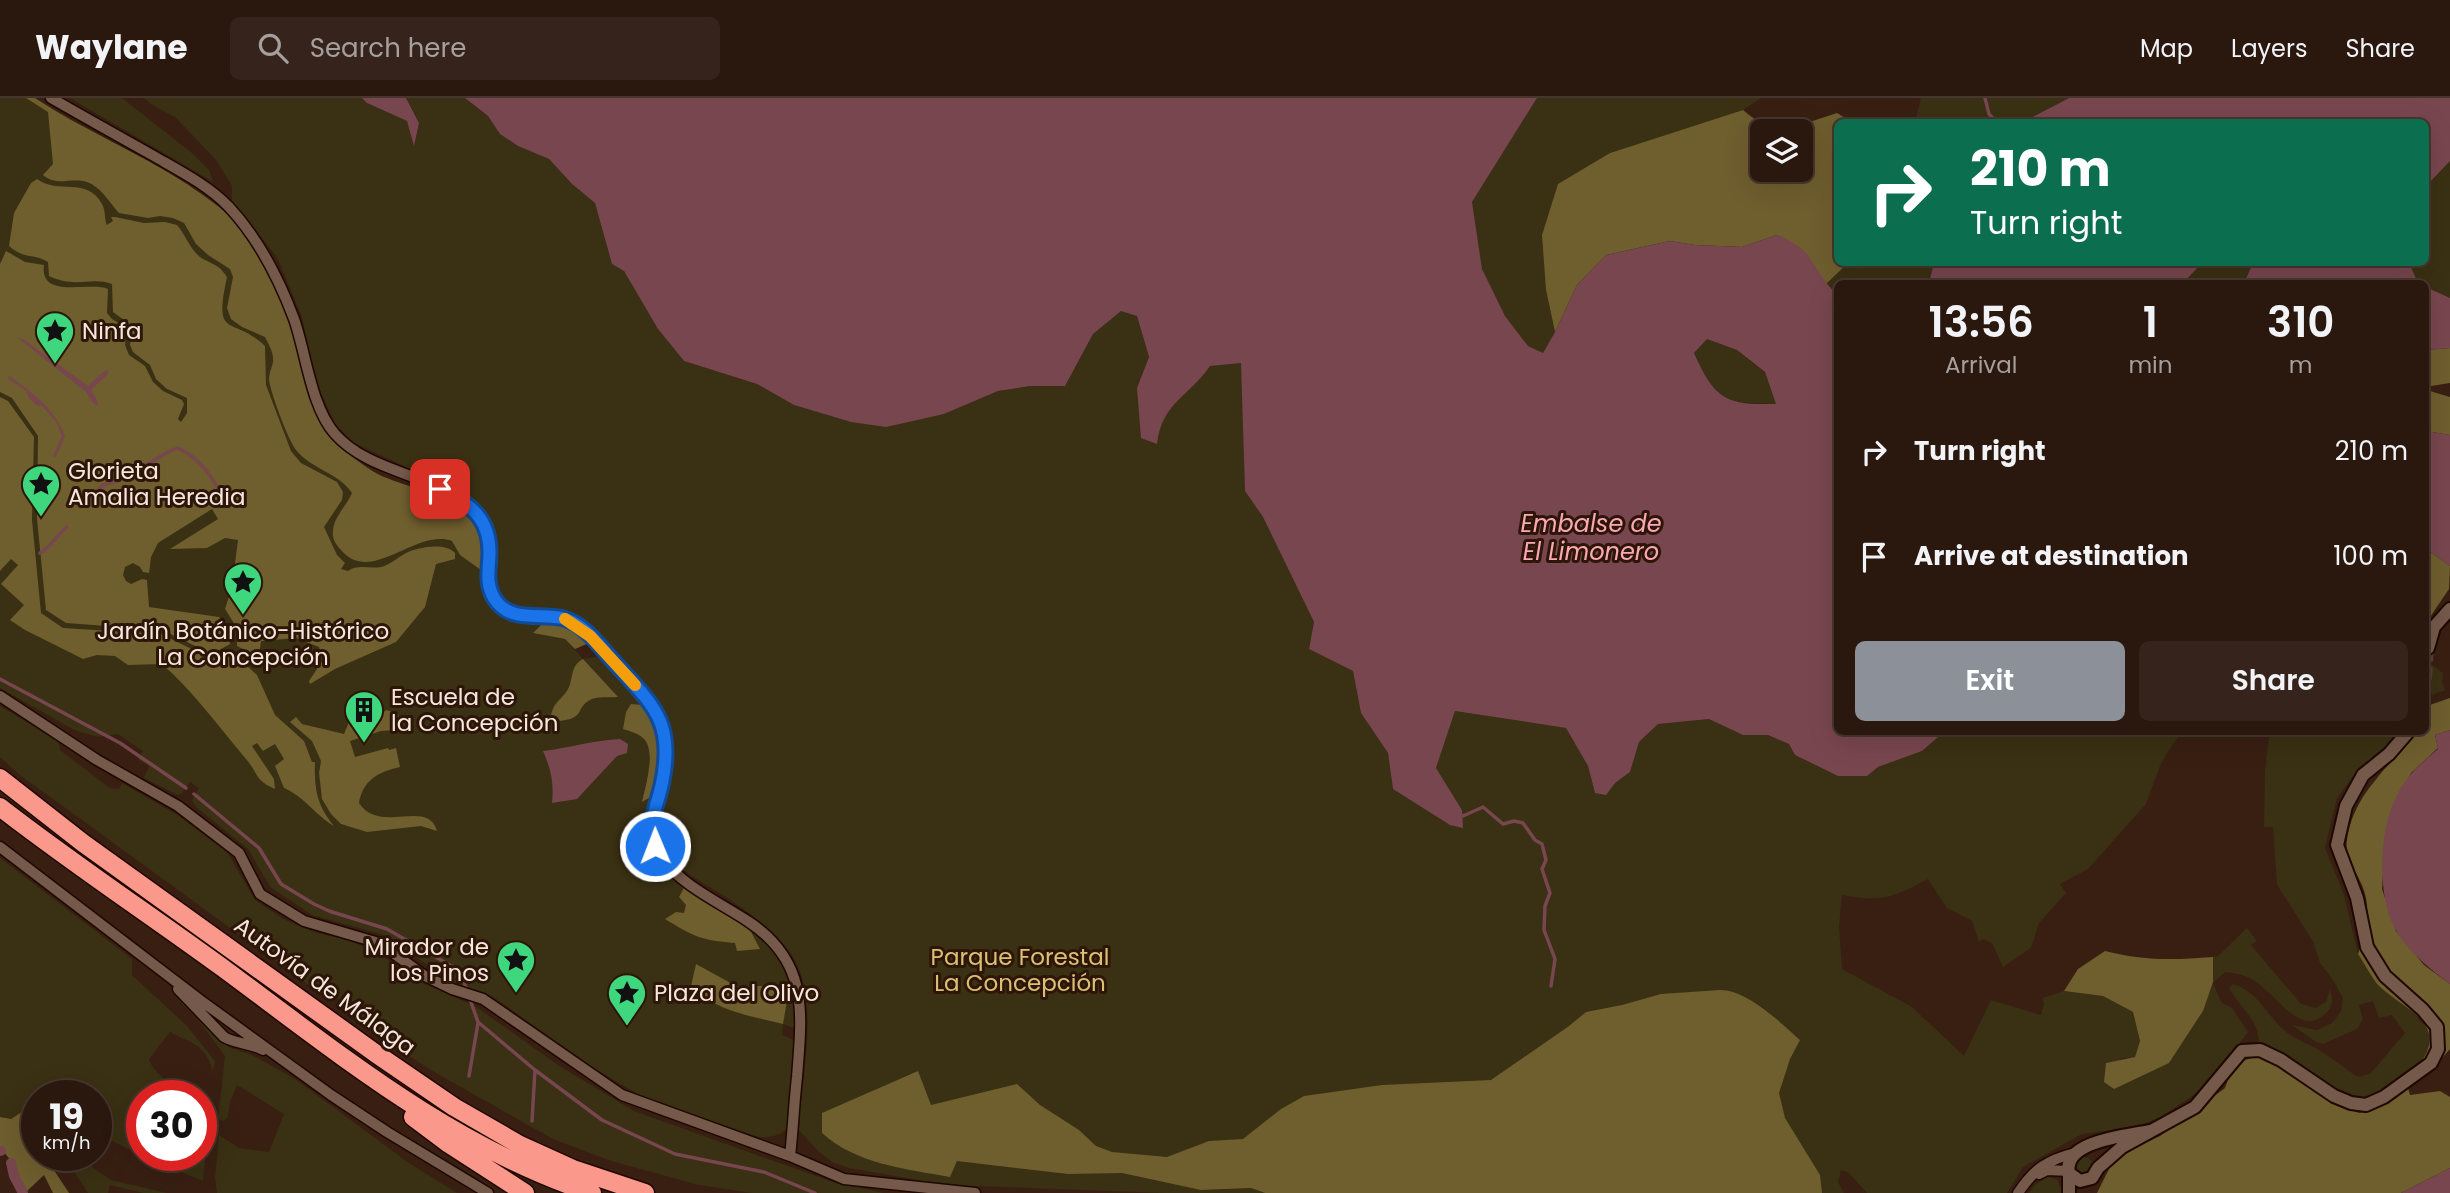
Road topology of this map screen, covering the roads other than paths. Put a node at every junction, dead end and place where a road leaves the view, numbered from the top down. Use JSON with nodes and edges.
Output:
{"nodes":[{"id":1,"x":51,"y":98,"type":"edge"},
{"id":2,"x":2450,"y":609,"type":"edge"},
{"id":3,"x":2429,"y":644,"type":"edge"},
{"id":4,"x":0,"y":696,"type":"edge"},
{"id":5,"x":2405,"y":735,"type":"edge"},
{"id":6,"x":0,"y":778,"type":"edge"},
{"id":7,"x":0,"y":807,"type":"edge"},
{"id":8,"x":0,"y":847,"type":"edge"},
{"id":9,"x":156,"y":967,"type":"junction"},
{"id":10,"x":282,"y":1058,"type":"junction"},
{"id":11,"x":367,"y":1074,"type":"junction"},
{"id":12,"x":2149,"y":1131,"type":"junction"},
{"id":13,"x":2078,"y":1152,"type":"junction"},
{"id":14,"x":790,"y":1156,"type":"junction"},
{"id":15,"x":2069,"y":1172,"type":"junction"},
{"id":16,"x":2095,"y":1173,"type":"junction"},
{"id":17,"x":2026,"y":1181,"type":"junction"},
{"id":18,"x":488,"y":1193,"type":"edge"},
{"id":19,"x":525,"y":1193,"type":"edge"},
{"id":20,"x":592,"y":1193,"type":"edge"},
{"id":21,"x":645,"y":1193,"type":"edge"},
{"id":22,"x":975,"y":1193,"type":"edge"},
{"id":23,"x":2018,"y":1193,"type":"edge"},
{"id":24,"x":2069,"y":1193,"type":"edge"},
{"id":25,"x":2088,"y":1193,"type":"edge"}],
"edges":[{"from":1,"to":14,"type":"street"},
{"from":2,"to":3,"type":"street"},
{"from":4,"to":14,"type":"street"},
{"from":5,"to":12,"type":"street"},
{"from":6,"to":21,"type":"highway","name":"Autovía de Málaga"},
{"from":7,"to":11,"type":"highway","name":"Autovía de Málaga"},
{"from":8,"to":9,"type":"street"},
{"from":9,"to":10,"type":"street"},
{"from":9,"to":10,"type":"street"},
{"from":10,"to":18,"type":"street"},
{"from":11,"to":19,"type":"highway"},
{"from":11,"to":20,"type":"highway","name":"Autovía de Málaga"},
{"from":12,"to":13,"type":"street"},
{"from":12,"to":16,"type":"street"},
{"from":13,"to":15,"type":"street"},
{"from":13,"to":16,"type":"street"},
{"from":13,"to":17,"type":"street"},
{"from":14,"to":22,"type":"street"},
{"from":15,"to":16,"type":"street"},
{"from":15,"to":17,"type":"street"},
{"from":15,"to":24,"type":"street"},
{"from":16,"to":25,"type":"street"},
{"from":17,"to":23,"type":"street"}]}
